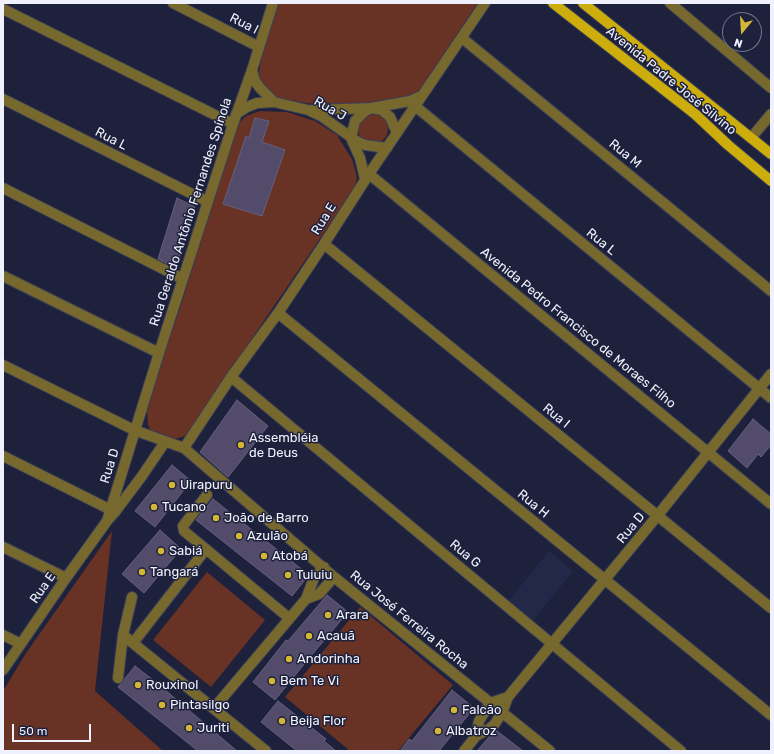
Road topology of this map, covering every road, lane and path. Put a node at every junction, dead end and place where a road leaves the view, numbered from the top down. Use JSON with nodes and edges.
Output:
{"nodes":[{"id":1,"x":173,"y":3,"type":"edge"},
{"id":2,"x":273,"y":3,"type":"edge"},
{"id":3,"x":485,"y":3,"type":"edge"},
{"id":4,"x":553,"y":3,"type":"edge"},
{"id":5,"x":583,"y":3,"type":"edge"},
{"id":6,"x":670,"y":3,"type":"edge"},
{"id":7,"x":3,"y":9,"type":"edge"},
{"id":8,"x":462,"y":38,"type":"junction"},
{"id":9,"x":260,"y":47,"type":"junction"},
{"id":10,"x":252,"y":70,"type":"junction"},
{"id":11,"x":771,"y":88,"type":"edge"},
{"id":12,"x":422,"y":96,"type":"junction"},
{"id":13,"x":3,"y":99,"type":"edge"},
{"id":14,"x":274,"y":102,"type":"junction"},
{"id":15,"x":415,"y":106,"type":"junction"},
{"id":16,"x":371,"y":108,"type":"junction"},
{"id":17,"x":308,"y":110,"type":"junction"},
{"id":18,"x":236,"y":114,"type":"junction"},
{"id":19,"x":771,"y":114,"type":"edge"},
{"id":20,"x":233,"y":124,"type":"junction"},
{"id":21,"x":397,"y":133,"type":"junction"},
{"id":22,"x":351,"y":138,"type":"junction"},
{"id":23,"x":751,"y":138,"type":"junction"},
{"id":24,"x":387,"y":148,"type":"junction"},
{"id":25,"x":771,"y":154,"type":"edge"},
{"id":26,"x":367,"y":176,"type":"junction"},
{"id":27,"x":771,"y":181,"type":"edge"},
{"id":28,"x":3,"y":188,"type":"edge"},
{"id":29,"x":208,"y":202,"type":"junction"},
{"id":30,"x":324,"y":244,"type":"junction"},
{"id":31,"x":3,"y":276,"type":"edge"},
{"id":32,"x":183,"y":279,"type":"junction"},
{"id":33,"x":771,"y":291,"type":"edge"},
{"id":34,"x":278,"y":313,"type":"junction"},
{"id":35,"x":159,"y":353,"type":"junction"},
{"id":36,"x":3,"y":365,"type":"edge"},
{"id":37,"x":771,"y":374,"type":"edge"},
{"id":38,"x":231,"y":377,"type":"junction"},
{"id":39,"x":759,"y":388,"type":"junction"},
{"id":40,"x":771,"y":398,"type":"edge"},
{"id":41,"x":134,"y":430,"type":"junction"},
{"id":42,"x":164,"y":442,"type":"junction"},
{"id":43,"x":184,"y":448,"type":"junction"},
{"id":44,"x":708,"y":452,"type":"junction"},
{"id":45,"x":3,"y":456,"type":"edge"},
{"id":46,"x":207,"y":495,"type":"dead end"},
{"id":47,"x":771,"y":504,"type":"edge"},
{"id":48,"x":113,"y":511,"type":"junction"},
{"id":49,"x":658,"y":515,"type":"junction"},
{"id":50,"x":3,"y":547,"type":"edge"},
{"id":51,"x":206,"y":548,"type":"junction"},
{"id":52,"x":324,"y":567,"type":"junction"},
{"id":53,"x":334,"y":577,"type":"junction"},
{"id":54,"x":66,"y":578,"type":"junction"},
{"id":55,"x":605,"y":580,"type":"junction"},
{"id":56,"x":132,"y":597,"type":"dead end"},
{"id":57,"x":306,"y":599,"type":"junction"},
{"id":58,"x":771,"y":608,"type":"edge"},
{"id":59,"x":289,"y":618,"type":"junction"},
{"id":60,"x":3,"y":635,"type":"edge"},
{"id":61,"x":123,"y":635,"type":"junction"},
{"id":62,"x":133,"y":643,"type":"junction"},
{"id":63,"x":552,"y":643,"type":"junction"},
{"id":64,"x":21,"y":644,"type":"junction"},
{"id":65,"x":3,"y":670,"type":"edge"},
{"id":66,"x":118,"y":678,"type":"dead end"},
{"id":67,"x":508,"y":697,"type":"junction"},
{"id":68,"x":490,"y":703,"type":"junction"},
{"id":69,"x":214,"y":708,"type":"junction"},
{"id":70,"x":502,"y":713,"type":"junction"},
{"id":71,"x":771,"y":715,"type":"edge"},
{"id":72,"x":476,"y":736,"type":"junction"},
{"id":73,"x":266,"y":751,"type":"edge"},
{"id":74,"x":464,"y":751,"type":"edge"},
{"id":75,"x":550,"y":751,"type":"edge"},
{"id":76,"x":680,"y":751,"type":"edge"}],
"edges":[{"from":1,"to":9,"type":"street","name":"Rua I"},
{"from":2,"to":9,"type":"street","name":"Rua Geraldo Antônio Fernandes Spínola"},
{"from":3,"to":8,"type":"street","name":"Rua E"},
{"from":4,"to":27,"type":"main road","name":"Avenida Padre José Silvino"},
{"from":5,"to":23,"type":"main road","name":"Avenida Padre José Silvino"},
{"from":6,"to":11,"type":"street"},
{"from":7,"to":20,"type":"street"},
{"from":8,"to":12,"type":"street","name":"Rua E"},
{"from":8,"to":33,"type":"street","name":"Rua M"},
{"from":9,"to":10,"type":"street","name":"Rua Geraldo Antônio Fernandes Spínola"},
{"from":10,"to":14,"type":"street"},
{"from":10,"to":18,"type":"street","name":"Rua Geraldo Antônio Fernandes Spínola"},
{"from":12,"to":15,"type":"street","name":"Rua E"},
{"from":12,"to":16,"type":"street"},
{"from":13,"to":29,"type":"street","name":"Rua L"},
{"from":14,"to":17,"type":"street","name":"Rua J"},
{"from":14,"to":18,"type":"street","name":"Rua J"},
{"from":15,"to":21,"type":"street","name":"Rua E"},
{"from":15,"to":39,"type":"street","name":"Rua L"},
{"from":16,"to":17,"type":"street"},
{"from":16,"to":21,"type":"street"},
{"from":16,"to":22,"type":"street"},
{"from":17,"to":22,"type":"street","name":"Rua J"},
{"from":18,"to":20,"type":"street","name":"Rua Geraldo Antônio Fernandes Spínola"},
{"from":19,"to":23,"type":"street"},
{"from":20,"to":29,"type":"street","name":"Rua Geraldo Antônio Fernandes Spínola"},
{"from":21,"to":24,"type":"street","name":"Rua E"},
{"from":22,"to":24,"type":"street","name":"Rua J"},
{"from":22,"to":26,"type":"street"},
{"from":23,"to":25,"type":"main road","name":"Avenida Padre José Silvino"},
{"from":24,"to":26,"type":"street","name":"Rua E"},
{"from":26,"to":30,"type":"street","name":"Rua E"},
{"from":26,"to":44,"type":"street","name":"Avenida Pedro Francisco de Moraes Filho"},
{"from":28,"to":32,"type":"street"},
{"from":29,"to":32,"type":"street","name":"Rua Geraldo Antônio Fernandes Spínola"},
{"from":30,"to":34,"type":"street","name":"Rua E"},
{"from":30,"to":49,"type":"street","name":"Rua I"},
{"from":31,"to":35,"type":"street"},
{"from":32,"to":35,"type":"street","name":"Rua Geraldo Antônio Fernandes Spínola"},
{"from":34,"to":38,"type":"street","name":"Rua E"},
{"from":34,"to":55,"type":"street","name":"Rua H"},
{"from":35,"to":41,"type":"street","name":"Rua Geraldo Antônio Fernandes Spínola"},
{"from":36,"to":41,"type":"street","name":"Rua José Ferreira Rocha"},
{"from":37,"to":39,"type":"street","name":"Rua D"},
{"from":38,"to":43,"type":"street","name":"Rua E"},
{"from":38,"to":63,"type":"street","name":"Rua G"},
{"from":39,"to":40,"type":"street","name":"Rua L"},
{"from":39,"to":44,"type":"street","name":"Rua D"},
{"from":41,"to":42,"type":"street","name":"Rua José Ferreira Rocha"},
{"from":41,"to":48,"type":"street","name":"Rua D"},
{"from":42,"to":43,"type":"street","name":"Rua José Ferreira Rocha"},
{"from":42,"to":48,"type":"street","name":"Rua E"},
{"from":43,"to":52,"type":"street","name":"Rua José Ferreira Rocha"},
{"from":44,"to":47,"type":"street","name":"Avenida Pedro Francisco de Moraes Filho"},
{"from":44,"to":49,"type":"street","name":"Rua D"},
{"from":45,"to":48,"type":"street"},
{"from":46,"to":51,"type":"street"},
{"from":48,"to":54,"type":"street","name":"Rua E"},
{"from":49,"to":55,"type":"street","name":"Rua D"},
{"from":49,"to":58,"type":"street","name":"Rua I"},
{"from":50,"to":54,"type":"street"},
{"from":51,"to":59,"type":"street"},
{"from":51,"to":62,"type":"street"},
{"from":52,"to":53,"type":"street","name":"Rua José Ferreira Rocha"},
{"from":52,"to":57,"type":"street"},
{"from":53,"to":57,"type":"street"},
{"from":53,"to":68,"type":"street","name":"Rua José Ferreira Rocha"},
{"from":54,"to":64,"type":"street","name":"Rua E"},
{"from":55,"to":63,"type":"street","name":"Rua D"},
{"from":55,"to":71,"type":"street","name":"Rua H"},
{"from":56,"to":61,"type":"street"},
{"from":57,"to":59,"type":"street"},
{"from":59,"to":69,"type":"street"},
{"from":60,"to":64,"type":"street"},
{"from":61,"to":62,"type":"street"},
{"from":61,"to":66,"type":"street"},
{"from":62,"to":69,"type":"street"},
{"from":63,"to":67,"type":"street","name":"Rua D"},
{"from":63,"to":76,"type":"street","name":"Rua G"},
{"from":64,"to":65,"type":"street","name":"Rua E"},
{"from":67,"to":68,"type":"street"},
{"from":67,"to":70,"type":"street","name":"Rua D"},
{"from":68,"to":70,"type":"street","name":"Rua José Ferreira Rocha"},
{"from":68,"to":72,"type":"street"},
{"from":69,"to":73,"type":"street"},
{"from":70,"to":72,"type":"street","name":"Rua D"},
{"from":70,"to":75,"type":"street","name":"Rua José Ferreira Rocha"},
{"from":72,"to":74,"type":"street"}]}
